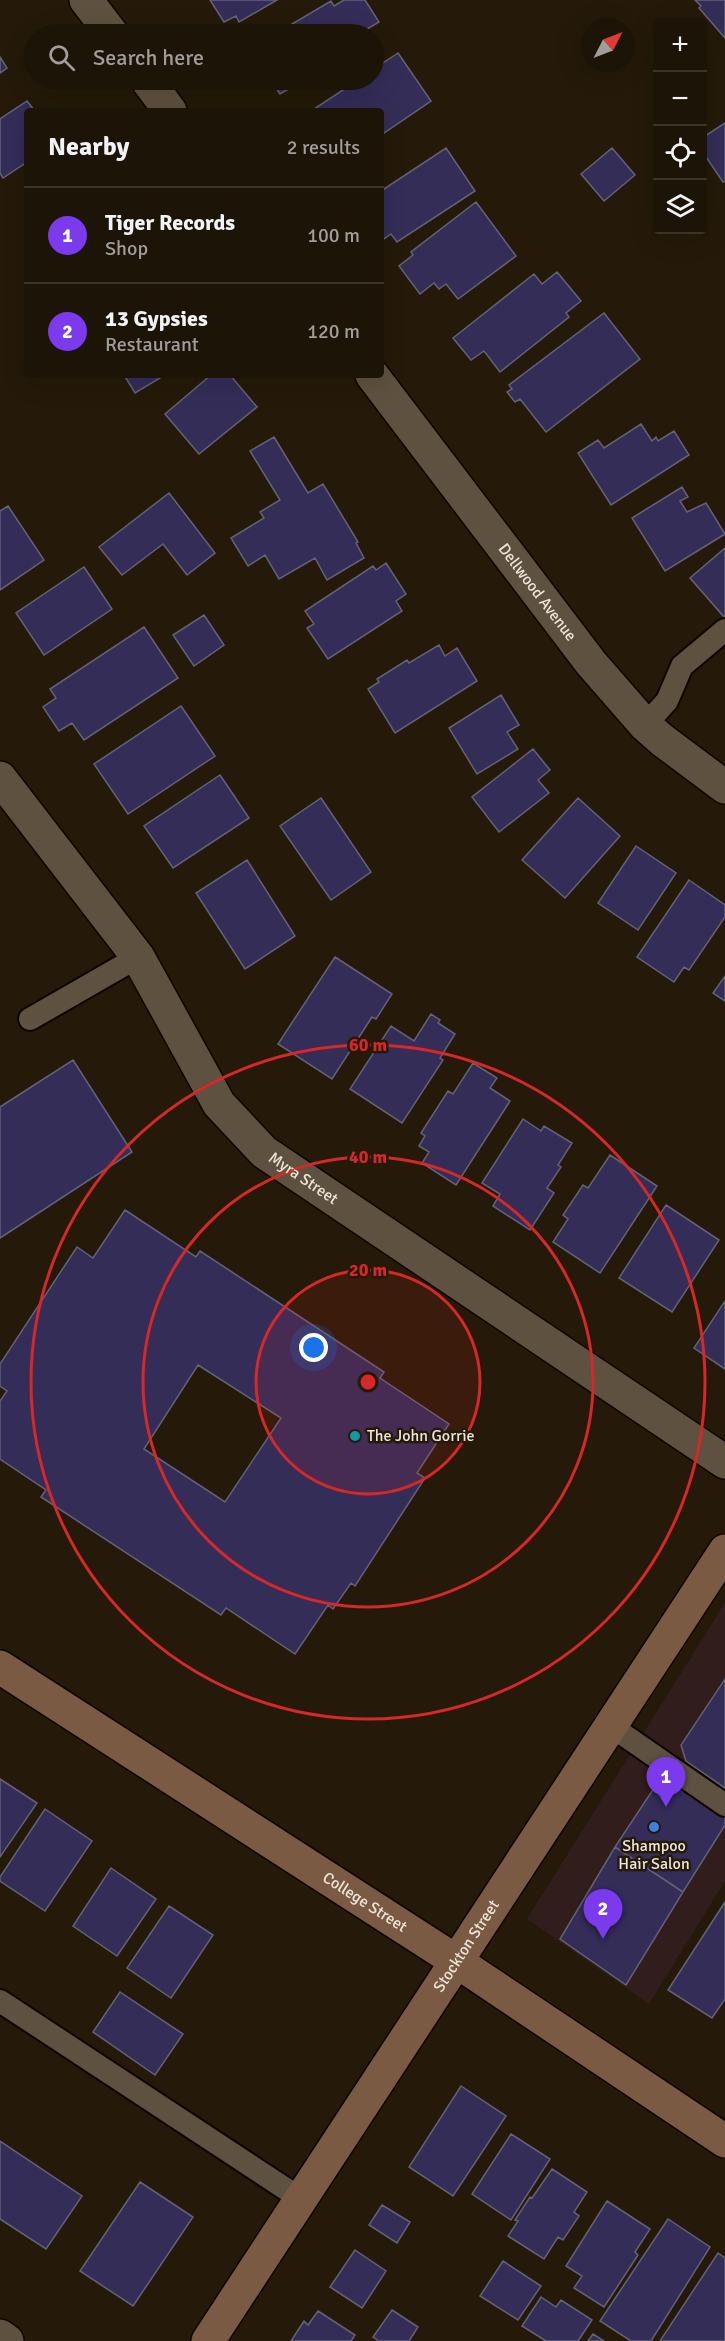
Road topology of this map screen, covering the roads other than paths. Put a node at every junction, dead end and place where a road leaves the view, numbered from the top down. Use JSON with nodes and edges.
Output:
{"nodes":[{"id":1,"x":86,"y":0,"type":"edge"},
{"id":2,"x":104,"y":24,"type":"edge"},
{"id":3,"x":154,"y":90,"type":"edge"},
{"id":4,"x":168,"y":108,"type":"edge"},
{"id":5,"x":374,"y":378,"type":"edge"},
{"id":6,"x":725,"y":630,"type":"edge"},
{"id":7,"x":645,"y":725,"type":"junction"},
{"id":8,"x":0,"y":778,"type":"edge"},
{"id":9,"x":725,"y":788,"type":"edge"},
{"id":10,"x":138,"y":957,"type":"junction"},
{"id":11,"x":30,"y":1019,"type":"dead end"},
{"id":12,"x":725,"y":1462,"type":"edge"},
{"id":13,"x":725,"y":1551,"type":"edge"},
{"id":14,"x":0,"y":1667,"type":"edge"},
{"id":15,"x":611,"y":1726,"type":"junction"},
{"id":16,"x":725,"y":1805,"type":"edge"},
{"id":17,"x":456,"y":1961,"type":"junction"},
{"id":18,"x":0,"y":2001,"type":"edge"},
{"id":19,"x":725,"y":2141,"type":"edge"},
{"id":20,"x":301,"y":2199,"type":"junction"},
{"id":21,"x":0,"y":2336,"type":"edge"},
{"id":22,"x":7,"y":2341,"type":"edge"},
{"id":23,"x":208,"y":2341,"type":"edge"}],
"edges":[{"from":1,"to":2,"type":"street"},
{"from":3,"to":4,"type":"street"},
{"from":5,"to":7,"type":"street","name":"Dellwood Avenue"},
{"from":6,"to":7,"type":"lane"},
{"from":7,"to":9,"type":"street","name":"Dellwood Avenue"},
{"from":8,"to":10,"type":"street","name":"Myra Street"},
{"from":10,"to":11,"type":"lane"},
{"from":10,"to":12,"type":"street","name":"Myra Street"},
{"from":13,"to":15,"type":"main road","name":"Stockton Street"},
{"from":14,"to":17,"type":"main road","name":"College Street"},
{"from":15,"to":16,"type":"lane"},
{"from":15,"to":17,"type":"main road","name":"Stockton Street"},
{"from":17,"to":19,"type":"main road","name":"College Street"},
{"from":17,"to":20,"type":"main road","name":"Stockton Street"},
{"from":18,"to":20,"type":"lane"},
{"from":20,"to":23,"type":"main road","name":"Stockton Street"},
{"from":21,"to":22,"type":"street"}]}
